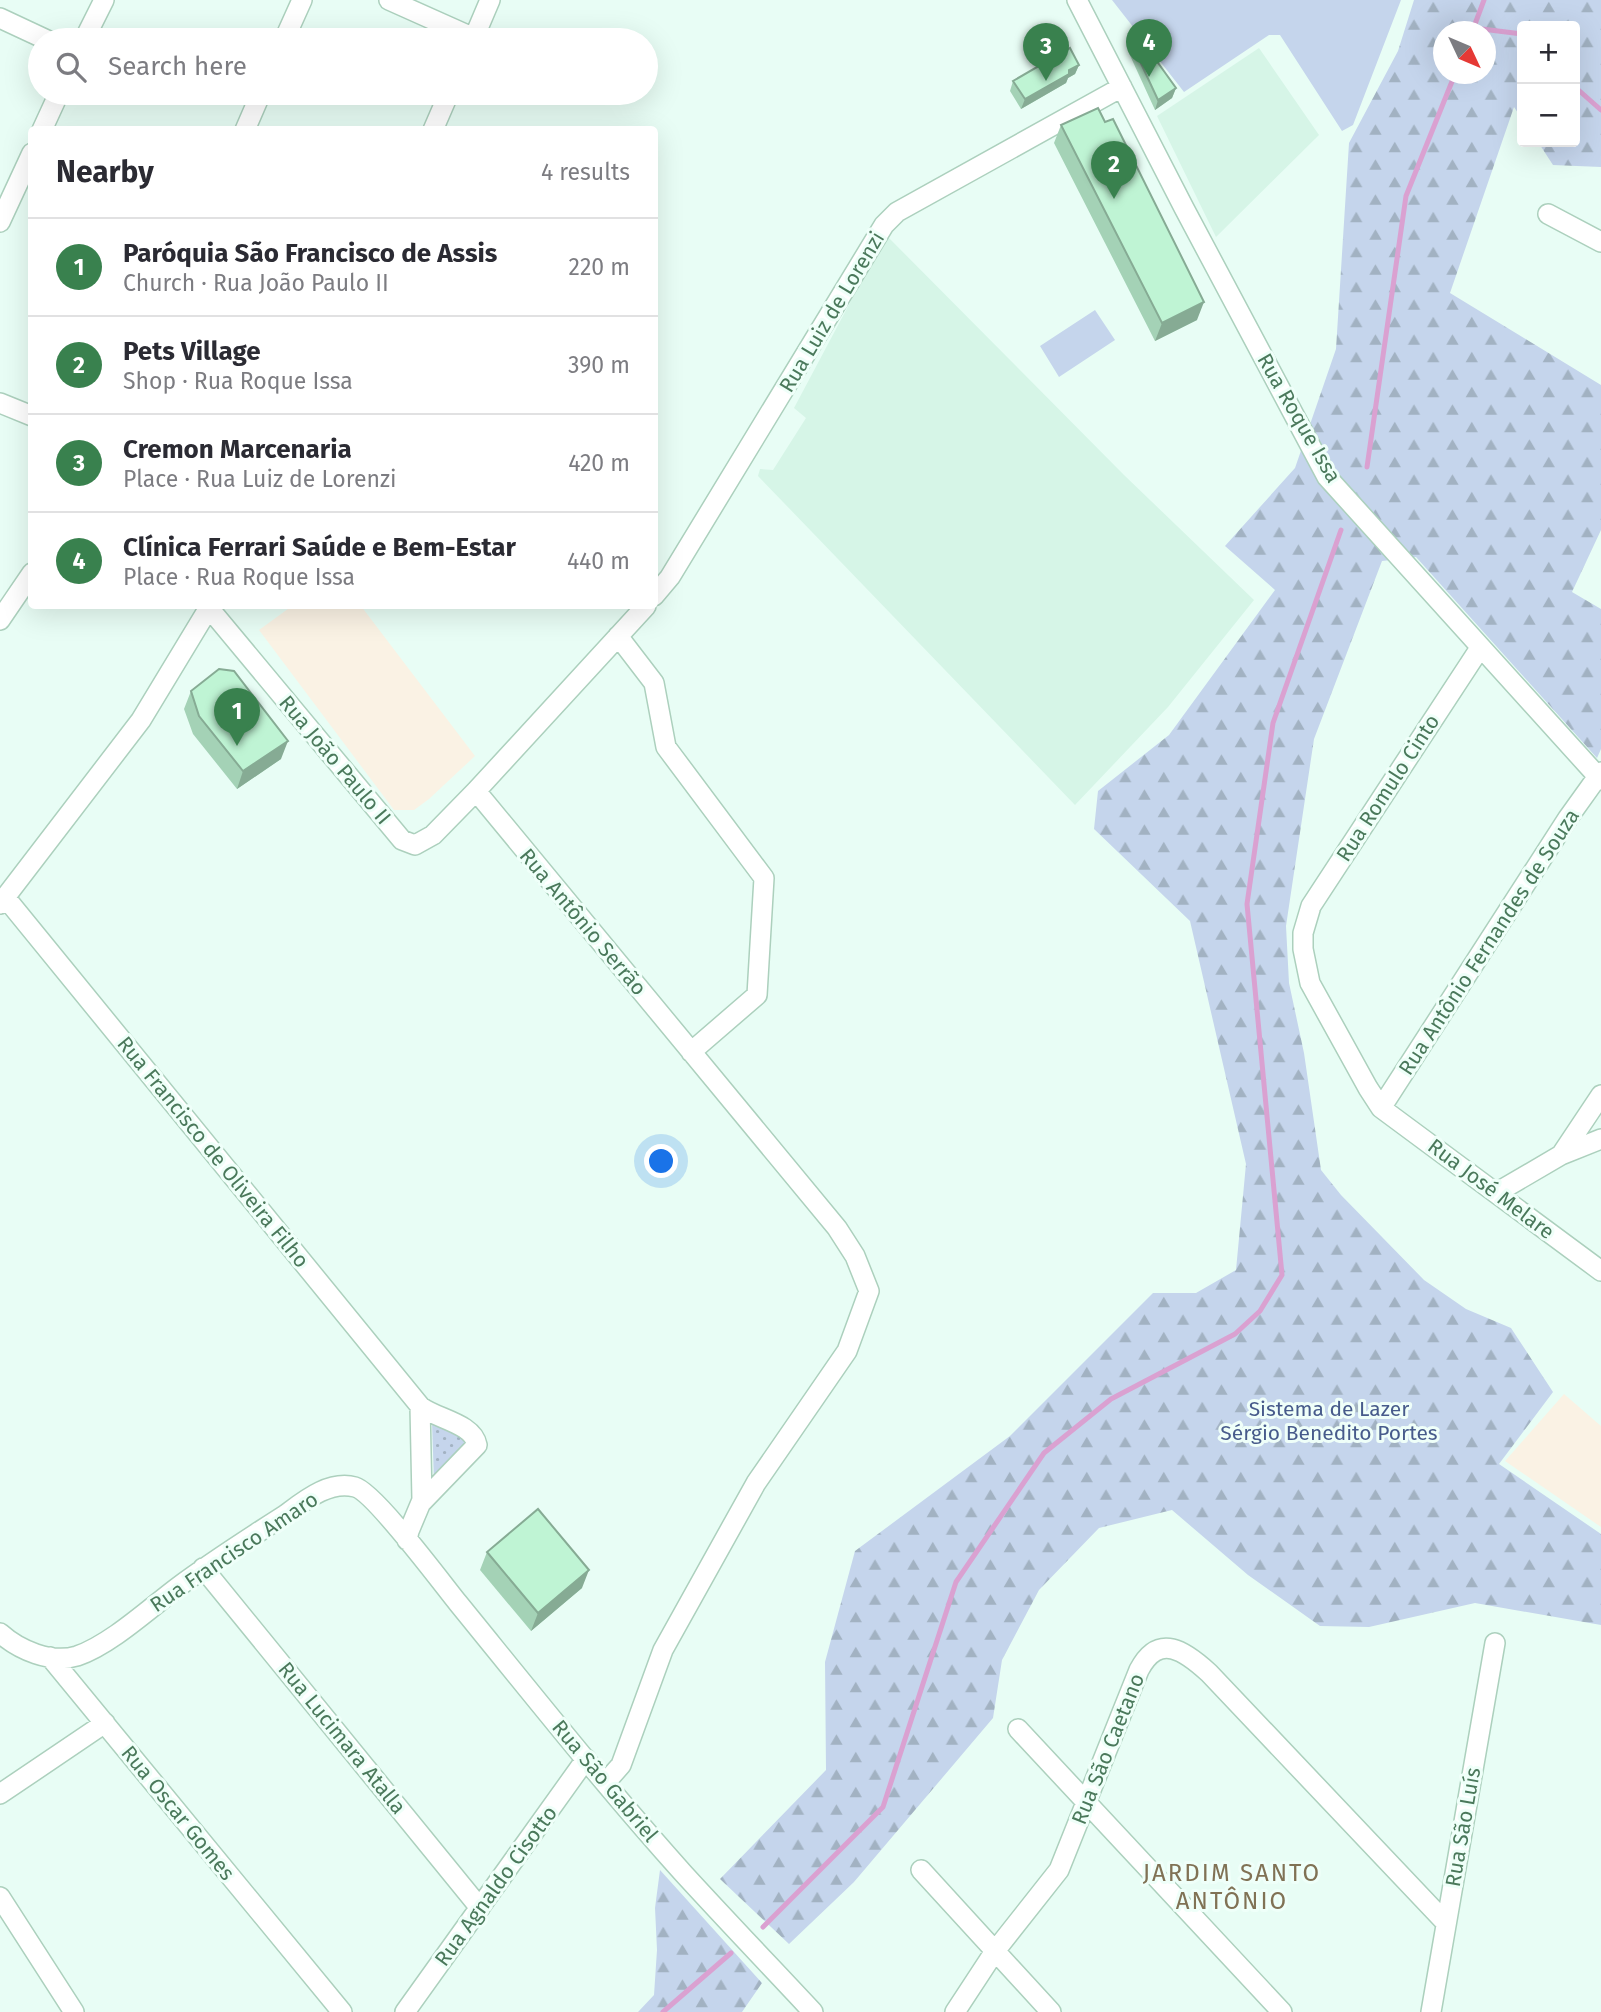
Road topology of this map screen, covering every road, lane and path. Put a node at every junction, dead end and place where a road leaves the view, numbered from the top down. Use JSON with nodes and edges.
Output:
{"nodes":[{"id":1,"x":104,"y":0,"type":"edge"},
{"id":2,"x":302,"y":0,"type":"edge"},
{"id":3,"x":389,"y":0,"type":"edge"},
{"id":4,"x":490,"y":0,"type":"edge"},
{"id":5,"x":1077,"y":0,"type":"edge"},
{"id":6,"x":0,"y":18,"type":"edge"},
{"id":7,"x":90,"y":28,"type":"edge"},
{"id":8,"x":290,"y":28,"type":"edge"},
{"id":9,"x":449,"y":28,"type":"edge"},
{"id":10,"x":478,"y":28,"type":"edge"},
{"id":11,"x":28,"y":31,"type":"edge"},
{"id":12,"x":1122,"y":87,"type":"junction"},
{"id":13,"x":53,"y":105,"type":"edge"},
{"id":14,"x":256,"y":105,"type":"edge"},
{"id":15,"x":444,"y":105,"type":"edge"},
{"id":16,"x":44,"y":126,"type":"edge"},
{"id":17,"x":247,"y":126,"type":"edge"},
{"id":18,"x":435,"y":126,"type":"edge"},
{"id":19,"x":28,"y":161,"type":"edge"},
{"id":20,"x":2,"y":212,"type":"edge"},
{"id":21,"x":1548,"y":214,"type":"dead end"},
{"id":22,"x":1601,"y":242,"type":"edge"},
{"id":23,"x":0,"y":403,"type":"edge"},
{"id":24,"x":28,"y":414,"type":"edge"},
{"id":25,"x":28,"y":579,"type":"edge"},
{"id":26,"x":658,"y":591,"type":"edge"},
{"id":27,"x":209,"y":609,"type":"edge"},
{"id":28,"x":212,"y":609,"type":"edge"},
{"id":29,"x":643,"y":609,"type":"edge"},
{"id":30,"x":0,"y":620,"type":"edge"},
{"id":31,"x":618,"y":636,"type":"junction"},
{"id":32,"x":1480,"y":648,"type":"junction"},
{"id":33,"x":1600,"y":776,"type":"edge"},
{"id":34,"x":475,"y":792,"type":"junction"},
{"id":35,"x":3,"y":900,"type":"edge"},
{"id":36,"x":691,"y":1052,"type":"junction"},
{"id":37,"x":1601,"y":1095,"type":"edge"},
{"id":38,"x":1381,"y":1108,"type":"junction"},
{"id":39,"x":1601,"y":1139,"type":"edge"},
{"id":40,"x":1561,"y":1155,"type":"junction"},
{"id":41,"x":1496,"y":1193,"type":"junction"},
{"id":42,"x":1601,"y":1271,"type":"edge"},
{"id":43,"x":420,"y":1406,"type":"junction"},
{"id":44,"x":422,"y":1502,"type":"junction"},
{"id":45,"x":407,"y":1540,"type":"junction"},
{"id":46,"x":203,"y":1568,"type":"junction"},
{"id":47,"x":0,"y":1633,"type":"edge"},
{"id":48,"x":1495,"y":1643,"type":"dead end"},
{"id":49,"x":50,"y":1657,"type":"junction"},
{"id":50,"x":105,"y":1723,"type":"junction"},
{"id":51,"x":1018,"y":1730,"type":"dead end"},
{"id":52,"x":586,"y":1759,"type":"junction"},
{"id":53,"x":606,"y":1782,"type":"junction"},
{"id":54,"x":0,"y":1794,"type":"edge"},
{"id":55,"x":1087,"y":1803,"type":"junction"},
{"id":56,"x":920,"y":1870,"type":"dead end"},
{"id":57,"x":0,"y":1897,"type":"edge"},
{"id":58,"x":480,"y":1908,"type":"junction"},
{"id":59,"x":1447,"y":1923,"type":"junction"},
{"id":60,"x":995,"y":1951,"type":"junction"},
{"id":61,"x":74,"y":2012,"type":"edge"},
{"id":62,"x":342,"y":2012,"type":"edge"},
{"id":63,"x":405,"y":2012,"type":"edge"},
{"id":64,"x":813,"y":2012,"type":"edge"},
{"id":65,"x":955,"y":2012,"type":"edge"},
{"id":66,"x":1051,"y":2012,"type":"edge"},
{"id":67,"x":1282,"y":2012,"type":"edge"},
{"id":68,"x":1431,"y":2012,"type":"edge"}],
"edges":[{"from":1,"to":7,"type":"street"},
{"from":2,"to":8,"type":"street"},
{"from":3,"to":9,"type":"street"},
{"from":4,"to":10,"type":"street"},
{"from":5,"to":12,"type":"street","name":"Rua Roque Issa"},
{"from":6,"to":11,"type":"street"},
{"from":12,"to":26,"type":"street","name":"Rua Luiz de Lorenzi"},
{"from":12,"to":32,"type":"street","name":"Rua Roque Issa"},
{"from":13,"to":16,"type":"street"},
{"from":14,"to":17,"type":"street"},
{"from":15,"to":18,"type":"street"},
{"from":19,"to":20,"type":"street"},
{"from":21,"to":22,"type":"street"},
{"from":23,"to":24,"type":"street"},
{"from":25,"to":30,"type":"street"},
{"from":27,"to":35,"type":"street"},
{"from":28,"to":34,"type":"street","name":"Rua João Paulo II"},
{"from":29,"to":31,"type":"street"},
{"from":31,"to":34,"type":"street"},
{"from":31,"to":36,"type":"street"},
{"from":32,"to":33,"type":"street","name":"Rua Roque Issa"},
{"from":32,"to":38,"type":"street","name":"Rua Romulo Cinto"},
{"from":33,"to":38,"type":"street","name":"Rua Antônio Fernandes de Souza"},
{"from":34,"to":36,"type":"street","name":"Rua Antônio Serrão"},
{"from":35,"to":43,"type":"street","name":"Rua Francisco de Oliveira Filho"},
{"from":36,"to":53,"type":"street","name":"Rua Antônio Serrão"},
{"from":37,"to":40,"type":"street"},
{"from":38,"to":41,"type":"street","name":"Rua José Melare"},
{"from":39,"to":40,"type":"street"},
{"from":40,"to":41,"type":"street"},
{"from":41,"to":42,"type":"street","name":"Rua José Melare"},
{"from":43,"to":44,"type":"street","name":"Rua Francisco de Oliveira Filho"},
{"from":43,"to":44,"type":"street","name":"Rua Francisco de Oliveira Filho"},
{"from":44,"to":45,"type":"street","name":"Rua Francisco de Oliveira Filho"},
{"from":45,"to":46,"type":"street","name":"Rua Francisco Amaro"},
{"from":45,"to":52,"type":"street","name":"Rua São Gabriel"},
{"from":46,"to":49,"type":"street","name":"Rua Francisco Amaro"},
{"from":46,"to":58,"type":"street","name":"Rua Lucimara Atalla"},
{"from":47,"to":49,"type":"street"},
{"from":48,"to":59,"type":"street","name":"Rua São Luís"},
{"from":49,"to":50,"type":"street","name":"Rua Oscar Gomes"},
{"from":50,"to":54,"type":"street"},
{"from":50,"to":62,"type":"street","name":"Rua Oscar Gomes"},
{"from":51,"to":55,"type":"street"},
{"from":52,"to":53,"type":"street","name":"Rua São Gabriel"},
{"from":52,"to":58,"type":"street","name":"Rua Agnaldo Cisotto"},
{"from":53,"to":64,"type":"street","name":"Rua São Gabriel"},
{"from":55,"to":59,"type":"street","name":"Rua São Caetano"},
{"from":55,"to":60,"type":"street","name":"Rua São Caetano"},
{"from":55,"to":67,"type":"street"},
{"from":56,"to":60,"type":"street"},
{"from":57,"to":61,"type":"street"},
{"from":58,"to":63,"type":"street","name":"Rua Agnaldo Cisotto"},
{"from":59,"to":68,"type":"street","name":"Rua São Luís"},
{"from":60,"to":65,"type":"street","name":"Rua São Caetano"},
{"from":60,"to":66,"type":"street"}]}
